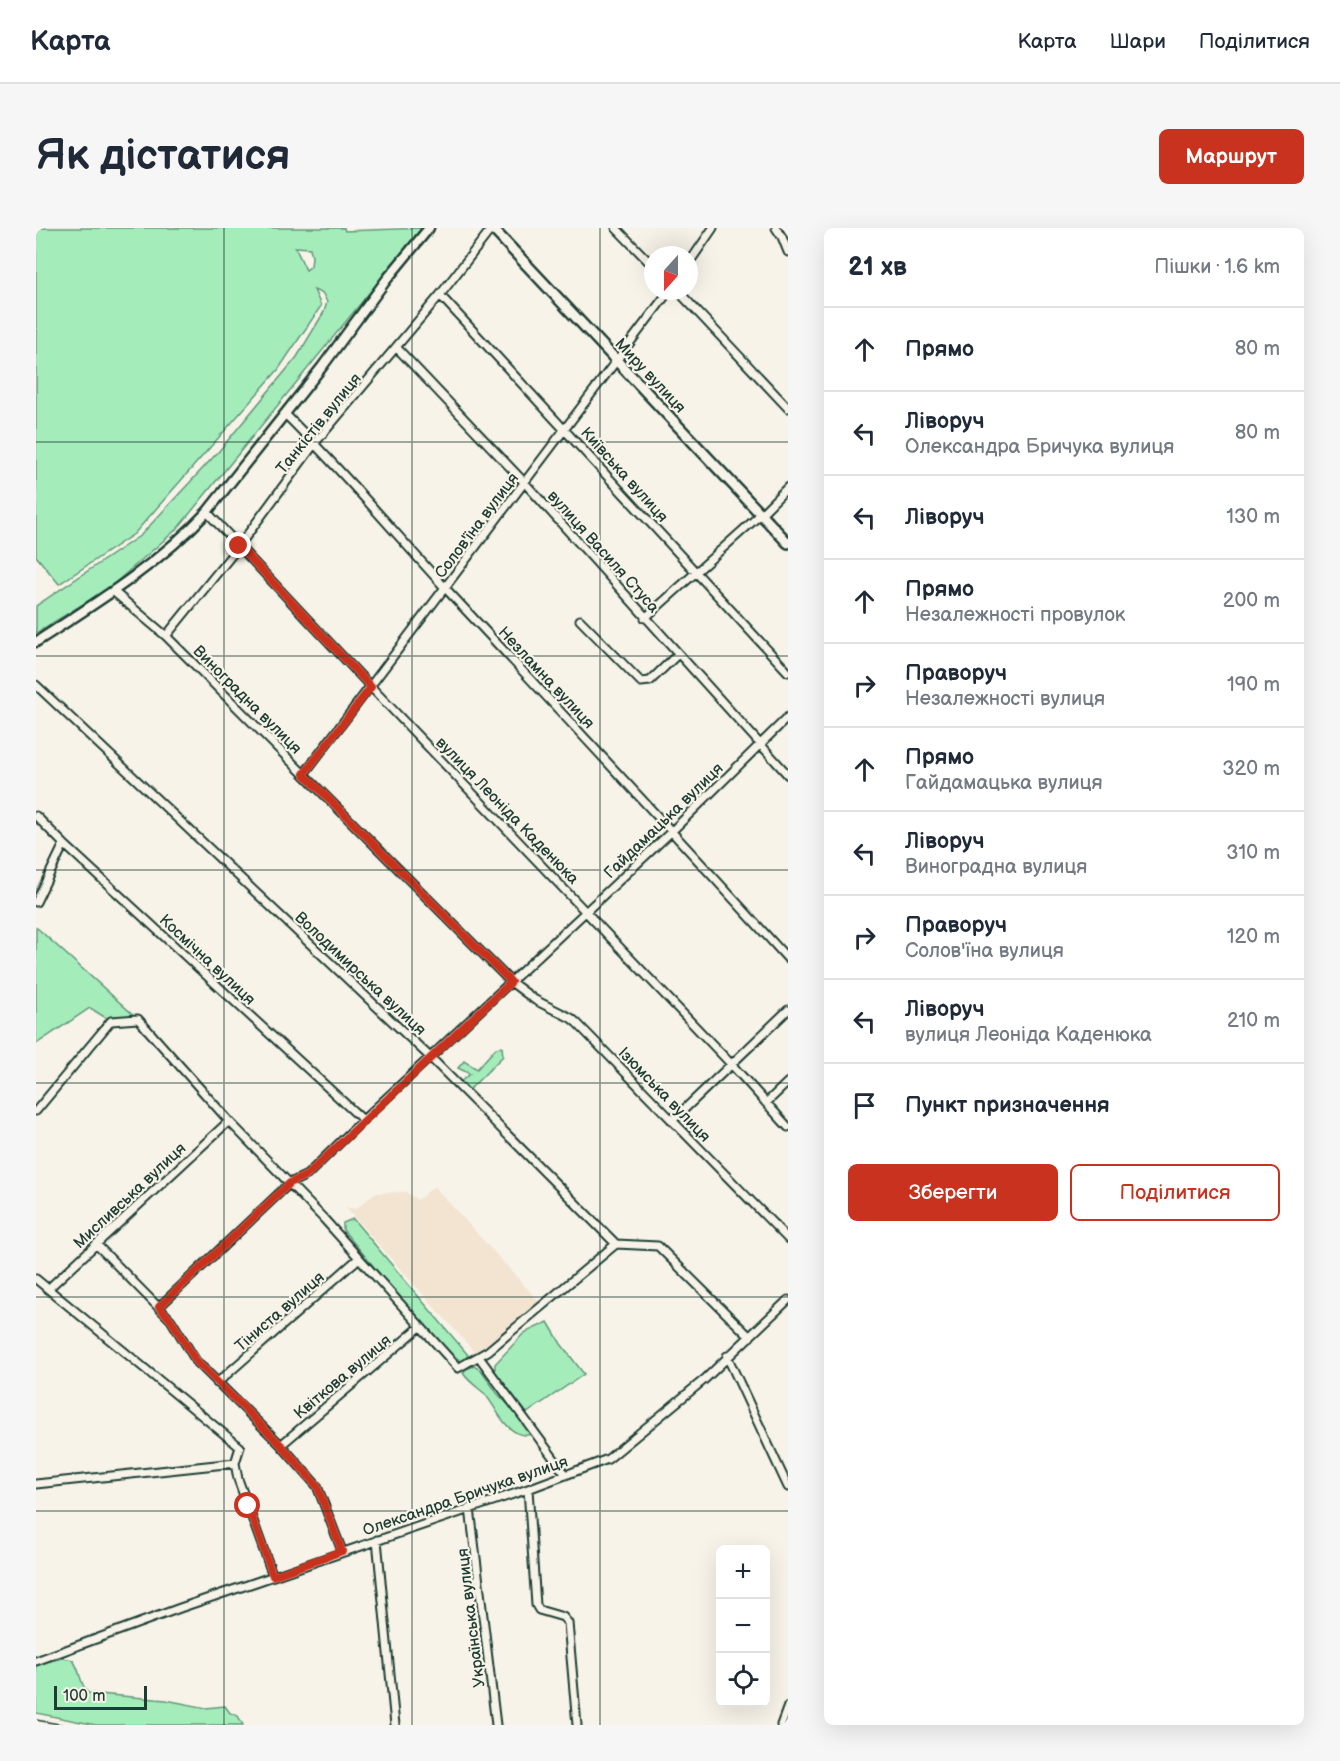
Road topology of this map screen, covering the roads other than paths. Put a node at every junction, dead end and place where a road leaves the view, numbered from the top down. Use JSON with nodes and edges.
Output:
{"nodes":[{"id":1,"x":429,"y":228,"type":"edge"},
{"id":2,"x":492,"y":228,"type":"edge"},
{"id":3,"x":616,"y":228,"type":"edge"},
{"id":4,"x":713,"y":228,"type":"edge"},
{"id":5,"x":776,"y":228,"type":"edge"},
{"id":6,"x":698,"y":250,"type":"edge"},
{"id":7,"x":788,"y":252,"type":"edge"},
{"id":8,"x":644,"y":257,"type":"edge"},
{"id":9,"x":440,"y":295,"type":"junction"},
{"id":10,"x":662,"y":300,"type":"edge"},
{"id":11,"x":686,"y":300,"type":"edge"},
{"id":12,"x":397,"y":348,"type":"junction"},
{"id":13,"x":616,"y":359,"type":"junction"},
{"id":14,"x":788,"y":408,"type":"edge"},
{"id":15,"x":285,"y":414,"type":"junction"},
{"id":16,"x":564,"y":428,"type":"junction"},
{"id":17,"x":315,"y":444,"type":"junction"},
{"id":18,"x":524,"y":482,"type":"junction"},
{"id":19,"x":788,"y":486,"type":"edge"},
{"id":20,"x":207,"y":512,"type":"junction"},
{"id":21,"x":761,"y":514,"type":"junction"},
{"id":22,"x":788,"y":543,"type":"edge"},
{"id":23,"x":239,"y":546,"type":"junction"},
{"id":24,"x":696,"y":572,"type":"junction"},
{"id":25,"x":446,"y":588,"type":"junction"},
{"id":26,"x":114,"y":592,"type":"junction"},
{"id":27,"x":645,"y":618,"type":"junction"},
{"id":28,"x":580,"y":620,"type":"dead end"},
{"id":29,"x":166,"y":636,"type":"junction"},
{"id":30,"x":36,"y":642,"type":"edge"},
{"id":31,"x":678,"y":654,"type":"junction"},
{"id":32,"x":788,"y":672,"type":"edge"},
{"id":33,"x":36,"y":685,"type":"edge"},
{"id":34,"x":371,"y":687,"type":"junction"},
{"id":35,"x":788,"y":717,"type":"edge"},
{"id":36,"x":759,"y":744,"type":"junction"},
{"id":37,"x":304,"y":774,"type":"junction"},
{"id":38,"x":788,"y":775,"type":"edge"},
{"id":39,"x":36,"y":816,"type":"edge"},
{"id":40,"x":672,"y":831,"type":"junction"},
{"id":41,"x":64,"y":844,"type":"junction"},
{"id":42,"x":36,"y":902,"type":"edge"},
{"id":43,"x":587,"y":912,"type":"junction"},
{"id":44,"x":788,"y":959,"type":"edge"},
{"id":45,"x":511,"y":982,"type":"junction"},
{"id":46,"x":788,"y":1010,"type":"edge"},
{"id":47,"x":431,"y":1058,"type":"junction"},
{"id":48,"x":731,"y":1065,"type":"junction"},
{"id":49,"x":788,"y":1082,"type":"edge"},
{"id":50,"x":766,"y":1103,"type":"junction"},
{"id":51,"x":36,"y":1111,"type":"edge"},
{"id":52,"x":229,"y":1120,"type":"junction"},
{"id":53,"x":363,"y":1120,"type":"junction"},
{"id":54,"x":672,"y":1121,"type":"junction"},
{"id":55,"x":788,"y":1127,"type":"edge"},
{"id":56,"x":290,"y":1183,"type":"junction"},
{"id":57,"x":788,"y":1239,"type":"edge"},
{"id":58,"x":96,"y":1244,"type":"junction"},
{"id":59,"x":616,"y":1244,"type":"junction"},
{"id":60,"x":359,"y":1258,"type":"junction"},
{"id":61,"x":36,"y":1279,"type":"edge"},
{"id":62,"x":48,"y":1289,"type":"junction"},
{"id":63,"x":788,"y":1300,"type":"edge"},
{"id":64,"x":159,"y":1307,"type":"junction"},
{"id":65,"x":420,"y":1327,"type":"junction"},
{"id":66,"x":750,"y":1337,"type":"junction"},
{"id":67,"x":727,"y":1356,"type":"junction"},
{"id":68,"x":479,"y":1358,"type":"junction"},
{"id":69,"x":217,"y":1383,"type":"junction"},
{"id":70,"x":281,"y":1445,"type":"junction"},
{"id":71,"x":235,"y":1463,"type":"junction"},
{"id":72,"x":566,"y":1475,"type":"junction"},
{"id":73,"x":36,"y":1484,"type":"edge"},
{"id":74,"x":788,"y":1487,"type":"edge"},
{"id":75,"x":528,"y":1490,"type":"junction"},
{"id":76,"x":470,"y":1508,"type":"junction"},
{"id":77,"x":377,"y":1540,"type":"junction"},
{"id":78,"x":342,"y":1551,"type":"junction"},
{"id":79,"x":273,"y":1576,"type":"junction"},
{"id":80,"x":36,"y":1660,"type":"edge"},
{"id":81,"x":788,"y":1706,"type":"edge"},
{"id":82,"x":395,"y":1725,"type":"edge"},
{"id":83,"x":496,"y":1725,"type":"edge"},
{"id":84,"x":577,"y":1725,"type":"edge"},
{"id":85,"x":781,"y":1725,"type":"edge"}],
"edges":[{"from":1,"to":15,"type":"street"},
{"from":2,"to":9,"type":"street","name":"Танкістів вулиця"},
{"from":2,"to":13,"type":"main road","name":"Миру вулиця"},
{"from":3,"to":8,"type":"street"},
{"from":4,"to":6,"type":"street"},
{"from":5,"to":7,"type":"street"},
{"from":9,"to":12,"type":"street","name":"Танкістів вулиця"},
{"from":9,"to":16,"type":"street","name":"Київська вулиця"},
{"from":10,"to":13,"type":"street","name":"Солов'їна вулиця"},
{"from":11,"to":14,"type":"street"},
{"from":12,"to":17,"type":"street","name":"Танкістів вулиця"},
{"from":12,"to":18,"type":"street","name":"вулиця Василя Стуса"},
{"from":13,"to":16,"type":"street","name":"Солов'їна вулиця"},
{"from":13,"to":21,"type":"main road","name":"Миру вулиця"},
{"from":15,"to":17,"type":"street","name":"Незламна вулиця"},
{"from":15,"to":20,"type":"street"},
{"from":16,"to":18,"type":"street","name":"Солов'їна вулиця"},
{"from":16,"to":24,"type":"street","name":"Київська вулиця"},
{"from":17,"to":23,"type":"street","name":"Танкістів вулиця"},
{"from":17,"to":25,"type":"street","name":"Незламна вулиця"},
{"from":18,"to":25,"type":"street","name":"Солов'їна вулиця"},
{"from":18,"to":27,"type":"street","name":"вулиця Василя Стуса"},
{"from":19,"to":21,"type":"street"},
{"from":20,"to":23,"type":"street","name":"вулиця Леоніда Каденюка"},
{"from":20,"to":26,"type":"street"},
{"from":21,"to":22,"type":"main road","name":"Миру вулиця"},
{"from":21,"to":24,"type":"street"},
{"from":23,"to":29,"type":"street","name":"Танкістів вулиця"},
{"from":23,"to":34,"type":"street","name":"вулиця Леоніда Каденюка"},
{"from":24,"to":27,"type":"street"},
{"from":24,"to":32,"type":"street","name":"Київська вулиця"},
{"from":25,"to":34,"type":"street","name":"Солов'їна вулиця"},
{"from":25,"to":40,"type":"street","name":"Незламна вулиця"},
{"from":26,"to":29,"type":"street","name":"Виноградна вулиця"},
{"from":26,"to":30,"type":"street"},
{"from":27,"to":31,"type":"street","name":"вулиця Василя Стуса"},
{"from":28,"to":31,"type":"street"},
{"from":29,"to":37,"type":"street","name":"Виноградна вулиця"},
{"from":31,"to":36,"type":"street","name":"вулиця Василя Стуса"},
{"from":33,"to":47,"type":"street","name":"Володимирська вулиця"},
{"from":34,"to":37,"type":"street","name":"Солов'їна вулиця"},
{"from":34,"to":43,"type":"street","name":"вулиця Леоніда Каденюка"},
{"from":35,"to":36,"type":"street","name":"Гайдамацька вулиця"},
{"from":36,"to":38,"type":"street","name":"вулиця Василя Стуса"},
{"from":36,"to":40,"type":"street","name":"Гайдамацька вулиця"},
{"from":37,"to":45,"type":"street","name":"Виноградна вулиця"},
{"from":39,"to":41,"type":"street","name":"Космічна вулиця"},
{"from":40,"to":43,"type":"street","name":"Гайдамацька вулиця"},
{"from":40,"to":44,"type":"street","name":"Незламна вулиця"},
{"from":41,"to":42,"type":"street"},
{"from":41,"to":53,"type":"street","name":"Космічна вулиця"},
{"from":43,"to":45,"type":"street","name":"Гайдамацька вулиця"},
{"from":43,"to":48,"type":"street","name":"вулиця Леоніда Каденюка"},
{"from":45,"to":47,"type":"street","name":"Гайдамацька вулиця"},
{"from":45,"to":54,"type":"street","name":"Ізюмська вулиця"},
{"from":46,"to":48,"type":"street"},
{"from":47,"to":53,"type":"street","name":"Гайдамацька вулиця"},
{"from":47,"to":59,"type":"street","name":"Володимирська вулиця"},
{"from":48,"to":50,"type":"street","name":"вулиця Леоніда Каденюка"},
{"from":48,"to":54,"type":"street"},
{"from":49,"to":50,"type":"street"},
{"from":50,"to":55,"type":"street","name":"вулиця Леоніда Каденюка"},
{"from":51,"to":52,"type":"street"},
{"from":52,"to":56,"type":"street"},
{"from":52,"to":58,"type":"street","name":"Мисливська вулиця"},
{"from":53,"to":56,"type":"street","name":"Гайдамацька вулиця"},
{"from":54,"to":57,"type":"street","name":"Ізюмська вулиця"},
{"from":56,"to":60,"type":"street"},
{"from":56,"to":64,"type":"street","name":"Гайдамацька вулиця"},
{"from":58,"to":62,"type":"street","name":"Мисливська вулиця"},
{"from":58,"to":64,"type":"street"},
{"from":59,"to":66,"type":"street"},
{"from":59,"to":68,"type":"street"},
{"from":60,"to":65,"type":"street"},
{"from":60,"to":69,"type":"street","name":"Тіниста вулиця"},
{"from":61,"to":62,"type":"street"},
{"from":62,"to":71,"type":"street"},
{"from":63,"to":66,"type":"street","name":"Олександра Бричука вулиця"},
{"from":64,"to":69,"type":"street"},
{"from":65,"to":68,"type":"street"},
{"from":65,"to":70,"type":"street","name":"Квіткова вулиця"},
{"from":66,"to":67,"type":"street","name":"Олександра Бричука вулиця"},
{"from":67,"to":72,"type":"street","name":"Олександра Бричука вулиця"},
{"from":67,"to":74,"type":"street"},
{"from":68,"to":72,"type":"street"},
{"from":69,"to":70,"type":"street"},
{"from":70,"to":78,"type":"street"},
{"from":71,"to":73,"type":"street"},
{"from":71,"to":79,"type":"street"},
{"from":72,"to":75,"type":"street","name":"Олександра Бричука вулиця"},
{"from":75,"to":76,"type":"street","name":"Олександра Бричука вулиця"},
{"from":75,"to":84,"type":"street"},
{"from":76,"to":77,"type":"street","name":"Олександра Бричука вулиця"},
{"from":76,"to":83,"type":"street","name":"Українська вулиця"},
{"from":77,"to":78,"type":"street","name":"Олександра Бричука вулиця"},
{"from":77,"to":82,"type":"street"},
{"from":78,"to":79,"type":"street","name":"Олександра Бричука вулиця"},
{"from":79,"to":80,"type":"street","name":"Олександра Бричука вулиця"},
{"from":81,"to":85,"type":"street"}]}
